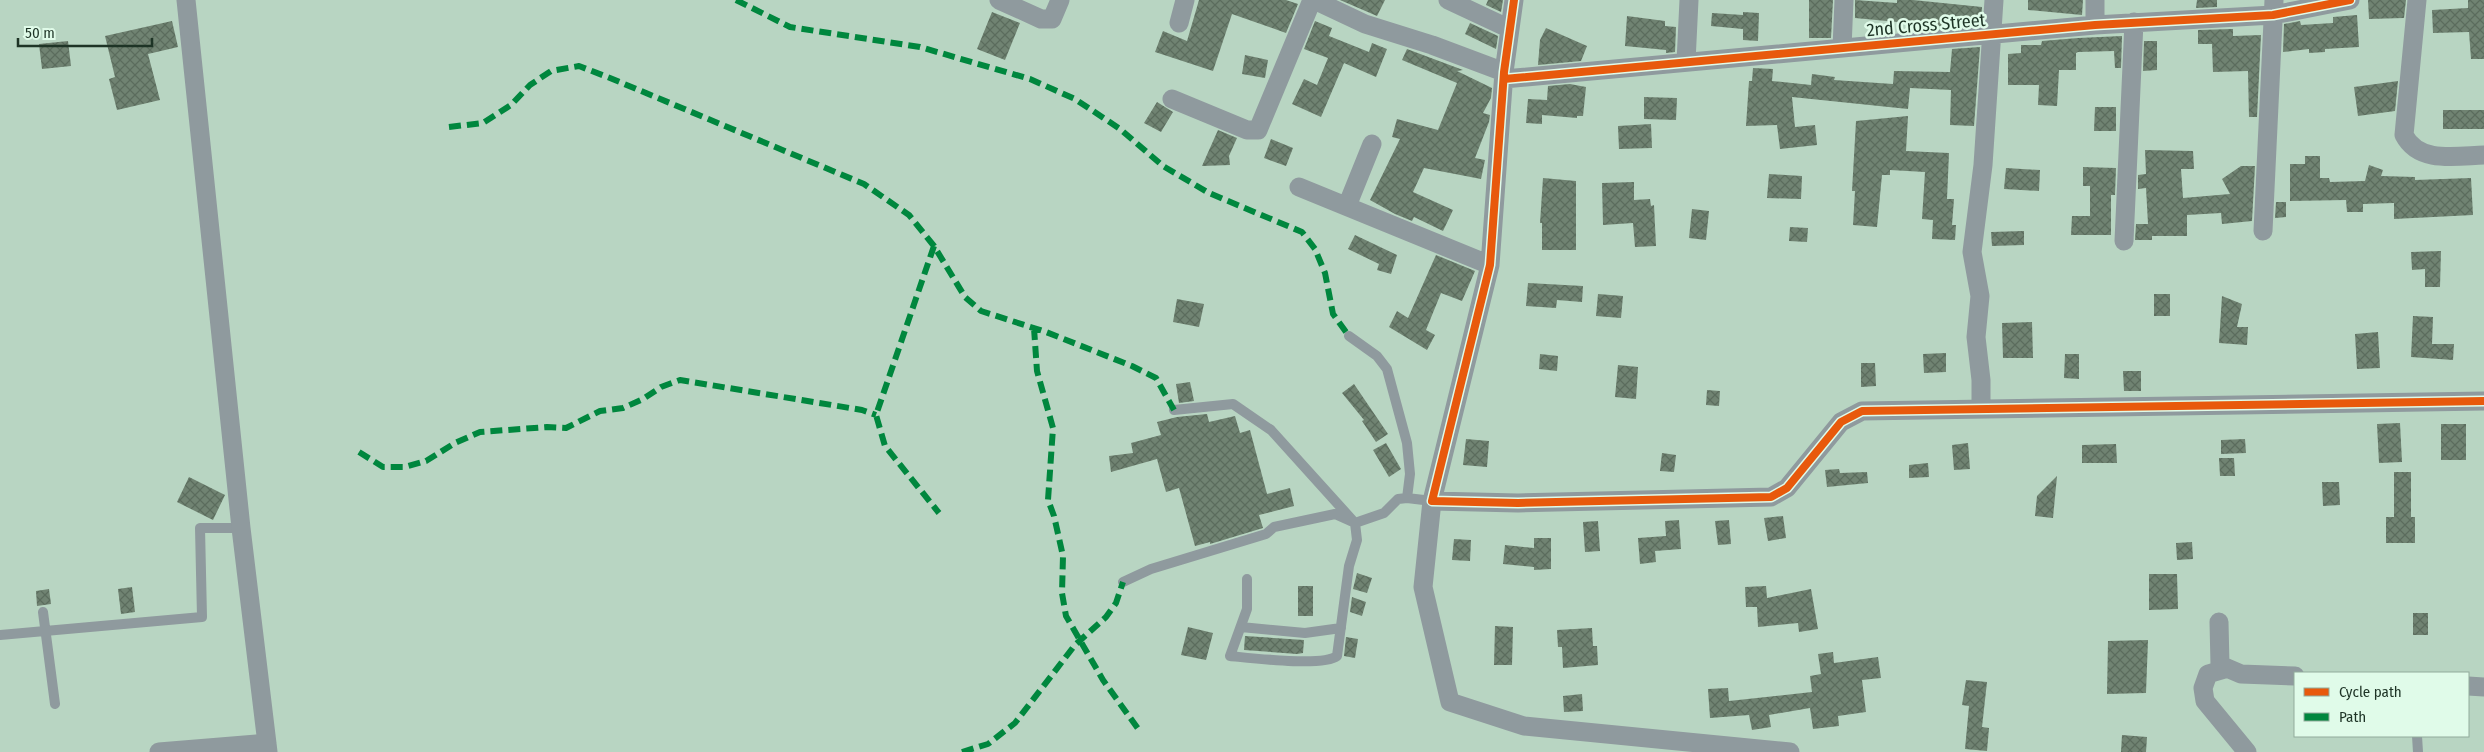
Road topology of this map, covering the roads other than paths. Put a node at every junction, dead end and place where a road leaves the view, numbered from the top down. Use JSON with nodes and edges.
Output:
{"nodes":[{"id":1,"x":186,"y":0,"type":"edge"},
{"id":2,"x":999,"y":0,"type":"edge"},
{"id":3,"x":1060,"y":0,"type":"edge"},
{"id":4,"x":1185,"y":0,"type":"edge"},
{"id":5,"x":1313,"y":0,"type":"edge"},
{"id":6,"x":1448,"y":0,"type":"edge"},
{"id":7,"x":1514,"y":0,"type":"edge"},
{"id":8,"x":1689,"y":0,"type":"edge"},
{"id":9,"x":1844,"y":0,"type":"edge"},
{"id":10,"x":1994,"y":0,"type":"edge"},
{"id":11,"x":2095,"y":0,"type":"edge"},
{"id":12,"x":2350,"y":0,"type":"edge"},
{"id":13,"x":2417,"y":0,"type":"edge"},
{"id":14,"x":2274,"y":8,"type":"edge"},
{"id":15,"x":2134,"y":22,"type":"junction"},
{"id":16,"x":1179,"y":23,"type":"dead end"},
{"id":17,"x":2096,"y":25,"type":"junction"},
{"id":18,"x":1510,"y":29,"type":"junction"},
{"id":19,"x":1991,"y":34,"type":"junction"},
{"id":20,"x":1842,"y":48,"type":"junction"},
{"id":21,"x":1686,"y":62,"type":"junction"},
{"id":22,"x":1504,"y":76,"type":"junction"},
{"id":23,"x":1172,"y":99,"type":"dead end"},
{"id":24,"x":1372,"y":144,"type":"dead end"},
{"id":25,"x":2484,"y":156,"type":"edge"},
{"id":26,"x":1299,"y":187,"type":"dead end"},
{"id":27,"x":1347,"y":206,"type":"junction"},
{"id":28,"x":2263,"y":231,"type":"dead end"},
{"id":29,"x":2124,"y":241,"type":"dead end"},
{"id":30,"x":1490,"y":265,"type":"junction"},
{"id":31,"x":1350,"y":336,"type":"dead end"},
{"id":32,"x":2484,"y":401,"type":"edge"},
{"id":33,"x":1981,"y":409,"type":"junction"},
{"id":34,"x":1174,"y":410,"type":"dead end"},
{"id":35,"x":1407,"y":498,"type":"junction"},
{"id":36,"x":1432,"y":501,"type":"junction"},
{"id":37,"x":1355,"y":523,"type":"junction"},
{"id":38,"x":241,"y":528,"type":"junction"},
{"id":39,"x":1246,"y":579,"type":"dead end"},
{"id":40,"x":1123,"y":582,"type":"dead end"},
{"id":41,"x":43,"y":612,"type":"dead end"},
{"id":42,"x":2219,"y":622,"type":"dead end"},
{"id":43,"x":1241,"y":627,"type":"junction"},
{"id":44,"x":1341,"y":628,"type":"junction"},
{"id":45,"x":47,"y":631,"type":"junction"},
{"id":46,"x":0,"y":635,"type":"edge"},
{"id":47,"x":2225,"y":669,"type":"junction"},
{"id":48,"x":2294,"y":676,"type":"edge"},
{"id":49,"x":2469,"y":686,"type":"edge"},
{"id":50,"x":2484,"y":687,"type":"edge"},
{"id":51,"x":55,"y":704,"type":"dead end"},
{"id":52,"x":2417,"y":737,"type":"edge"},
{"id":53,"x":267,"y":748,"type":"edge"},
{"id":54,"x":1734,"y":750,"type":"edge"},
{"id":55,"x":159,"y":752,"type":"edge"},
{"id":56,"x":1790,"y":752,"type":"edge"},
{"id":57,"x":2247,"y":752,"type":"edge"},
{"id":58,"x":2418,"y":752,"type":"edge"}],
"edges":[{"from":1,"to":38,"type":"street"},
{"from":2,"to":3,"type":"street"},
{"from":4,"to":16,"type":"street"},
{"from":5,"to":22,"type":"street"},
{"from":5,"to":23,"type":"street"},
{"from":6,"to":18,"type":"street"},
{"from":7,"to":18,"type":"street"},
{"from":8,"to":21,"type":"street"},
{"from":9,"to":20,"type":"street"},
{"from":10,"to":19,"type":"street"},
{"from":11,"to":17,"type":"street"},
{"from":12,"to":14,"type":"street","name":"2nd Cross Street"},
{"from":13,"to":25,"type":"street"},
{"from":14,"to":15,"type":"street","name":"2nd Cross Street"},
{"from":14,"to":28,"type":"street"},
{"from":15,"to":17,"type":"street","name":"2nd Cross Street"},
{"from":15,"to":29,"type":"street"},
{"from":17,"to":19,"type":"street","name":"2nd Cross Street"},
{"from":18,"to":22,"type":"street"},
{"from":19,"to":20,"type":"street","name":"2nd Cross Street"},
{"from":19,"to":33,"type":"street"},
{"from":20,"to":21,"type":"street","name":"2nd Cross Street"},
{"from":21,"to":22,"type":"street","name":"2nd Cross Street"},
{"from":22,"to":30,"type":"street"},
{"from":24,"to":27,"type":"street"},
{"from":26,"to":27,"type":"street"},
{"from":27,"to":30,"type":"street"},
{"from":30,"to":36,"type":"street"},
{"from":31,"to":35,"type":"lane"},
{"from":32,"to":33,"type":"street"},
{"from":33,"to":36,"type":"street"},
{"from":34,"to":37,"type":"lane"},
{"from":35,"to":36,"type":"lane"},
{"from":35,"to":37,"type":"lane"},
{"from":36,"to":54,"type":"street"},
{"from":37,"to":40,"type":"lane"},
{"from":37,"to":44,"type":"lane"},
{"from":38,"to":45,"type":"lane"},
{"from":38,"to":53,"type":"street"},
{"from":39,"to":43,"type":"lane"},
{"from":41,"to":45,"type":"lane"},
{"from":42,"to":47,"type":"street"},
{"from":43,"to":44,"type":"lane"},
{"from":43,"to":44,"type":"lane"},
{"from":45,"to":46,"type":"lane"},
{"from":45,"to":51,"type":"lane"},
{"from":47,"to":48,"type":"street"},
{"from":47,"to":57,"type":"street"},
{"from":49,"to":50,"type":"street"},
{"from":52,"to":58,"type":"lane"},
{"from":53,"to":55,"type":"street"},
{"from":54,"to":56,"type":"street"}]}
